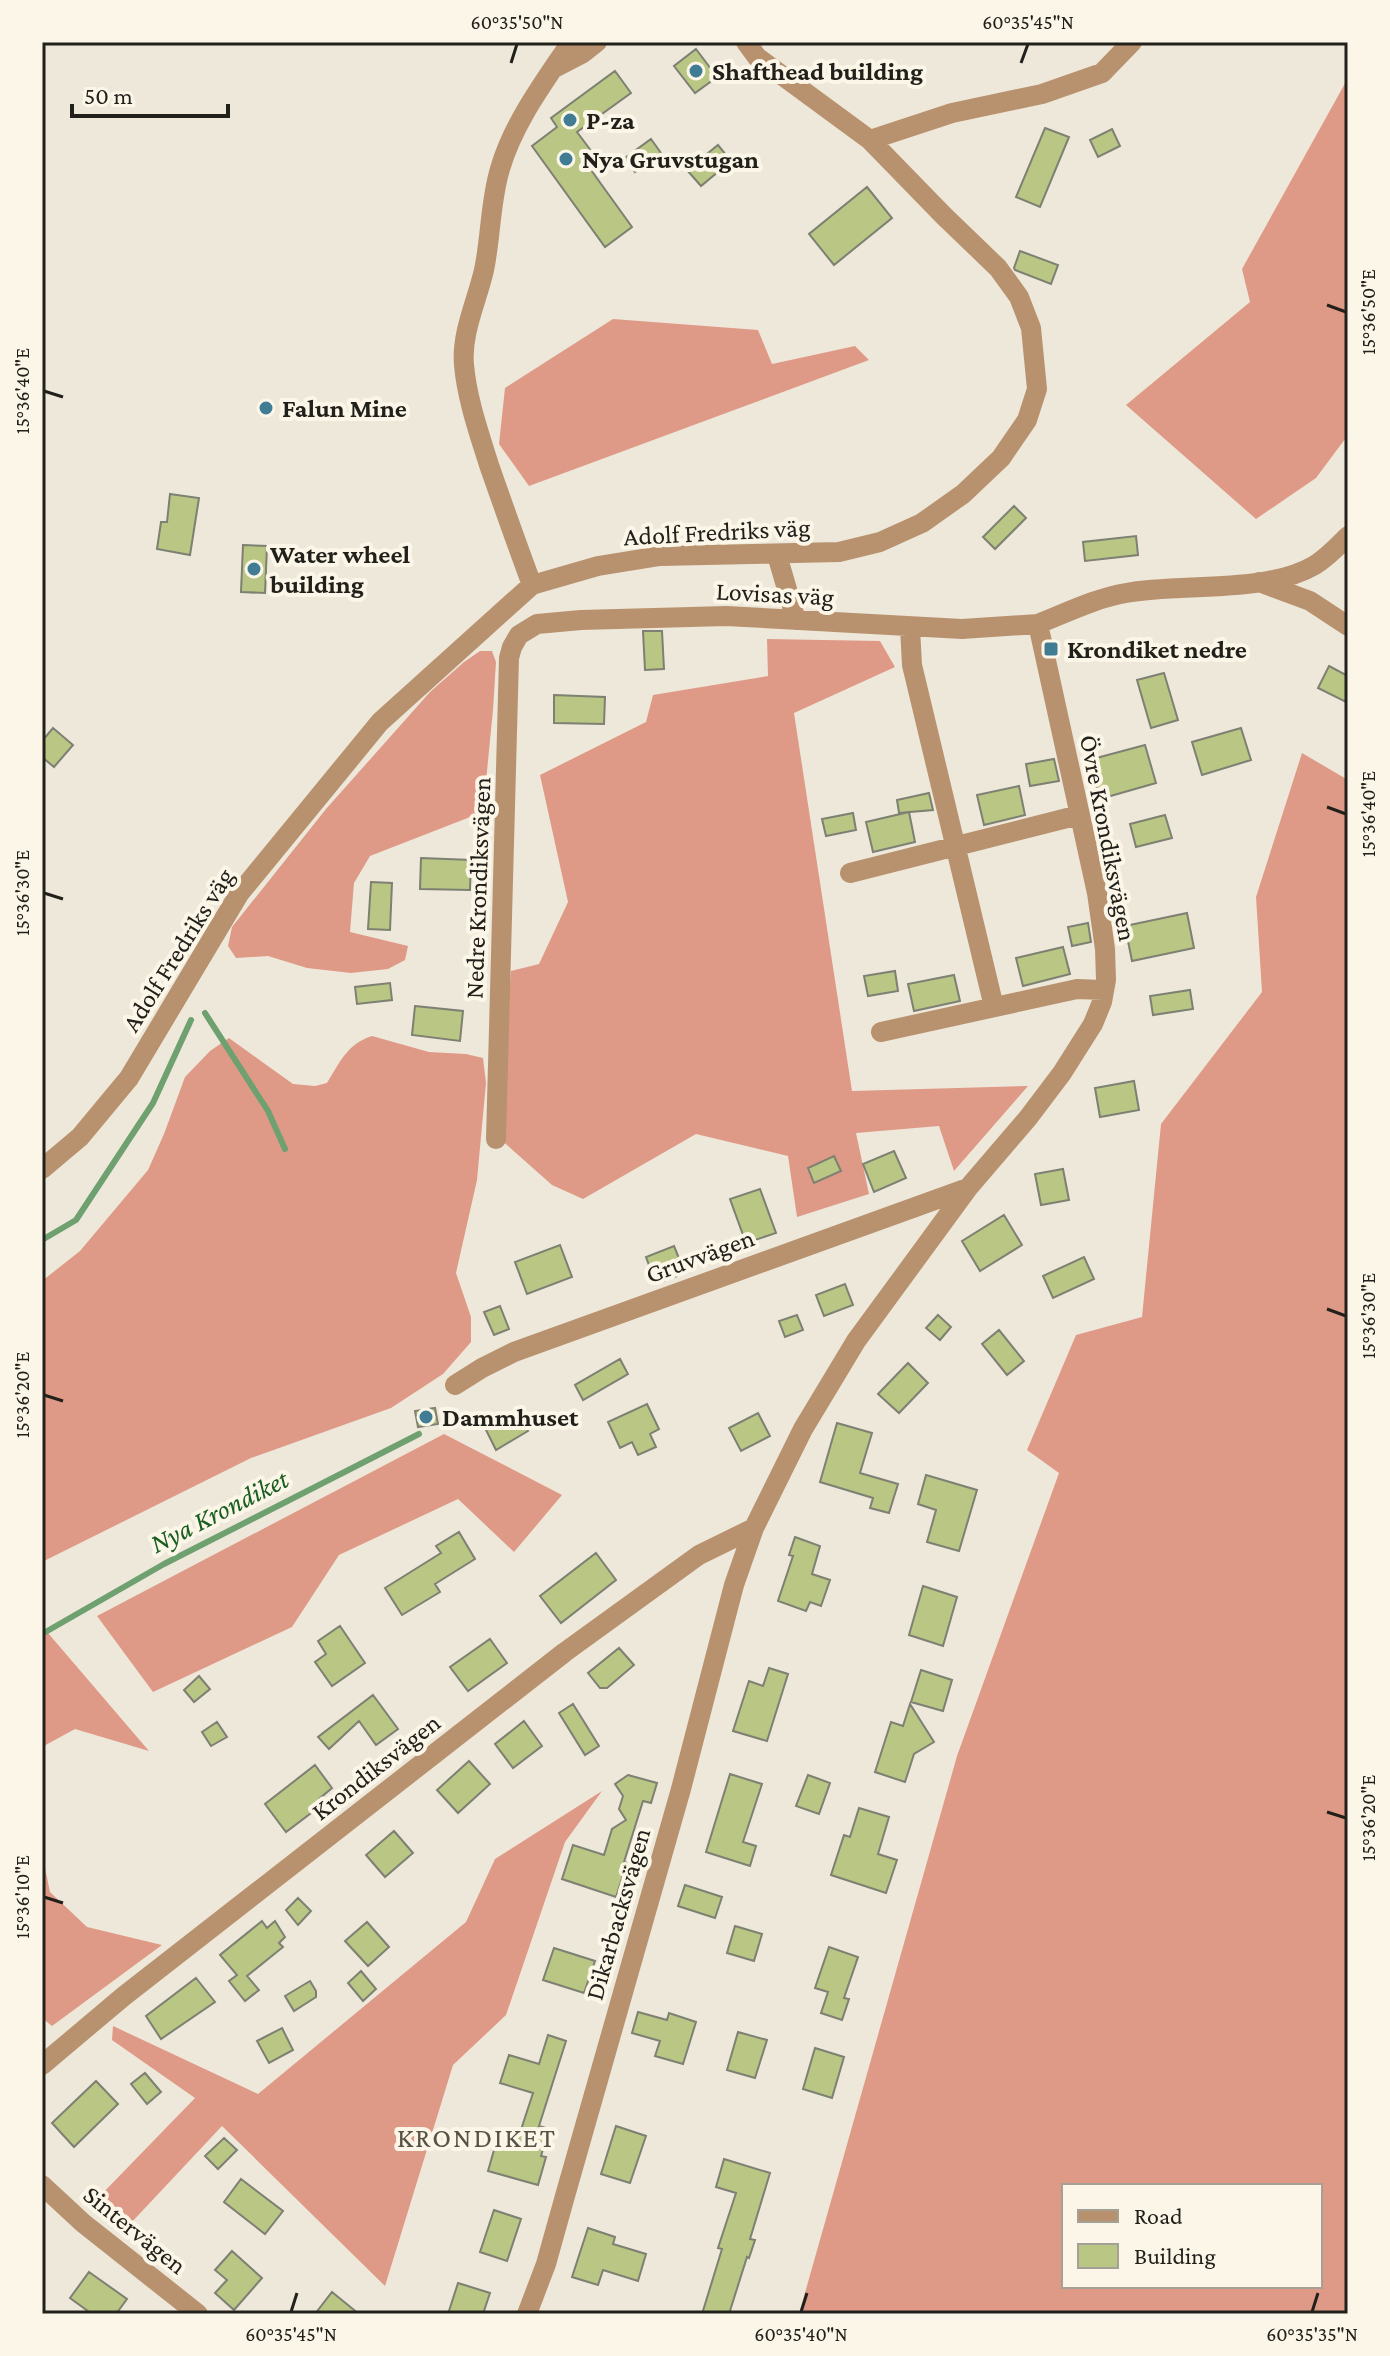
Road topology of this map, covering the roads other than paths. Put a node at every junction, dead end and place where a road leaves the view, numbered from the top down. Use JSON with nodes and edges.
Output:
{"nodes":[{"id":1,"x":571,"y":42,"type":"edge"},
{"id":2,"x":597,"y":42,"type":"edge"},
{"id":3,"x":746,"y":42,"type":"edge"},
{"id":4,"x":1132,"y":42,"type":"edge"},
{"id":5,"x":554,"y":68,"type":"junction"},
{"id":6,"x":870,"y":140,"type":"junction"},
{"id":7,"x":1348,"y":536,"type":"edge"},
{"id":8,"x":777,"y":555,"type":"junction"},
{"id":9,"x":1258,"y":582,"type":"junction"},
{"id":10,"x":532,"y":585,"type":"junction"},
{"id":11,"x":796,"y":620,"type":"junction"},
{"id":12,"x":1038,"y":624,"type":"junction"},
{"id":13,"x":1348,"y":626,"type":"edge"},
{"id":14,"x":910,"y":628,"type":"junction"},
{"id":15,"x":515,"y":639,"type":"joint"},
{"id":16,"x":1079,"y":815,"type":"junction"},
{"id":17,"x":955,"y":848,"type":"junction"},
{"id":18,"x":850,"y":873,"type":"dead end"},
{"id":19,"x":1103,"y":990,"type":"junction"},
{"id":20,"x":994,"y":1007,"type":"junction"},
{"id":21,"x":881,"y":1032,"type":"dead end"},
{"id":22,"x":496,"y":1139,"type":"dead end"},
{"id":23,"x":42,"y":1169,"type":"edge"},
{"id":24,"x":968,"y":1188,"type":"junction"},
{"id":25,"x":455,"y":1385,"type":"dead end"},
{"id":26,"x":754,"y":1528,"type":"junction"},
{"id":27,"x":42,"y":2065,"type":"edge"},
{"id":28,"x":42,"y":2185,"type":"edge"},
{"id":29,"x":198,"y":2314,"type":"edge"},
{"id":30,"x":527,"y":2314,"type":"edge"}],
"edges":[{"from":1,"to":5,"type":"street"},
{"from":2,"to":5,"type":"street"},
{"from":3,"to":6,"type":"street","name":"Adolf Fredriks väg"},
{"from":4,"to":6,"type":"street"},
{"from":5,"to":10,"type":"street"},
{"from":6,"to":8,"type":"street","name":"Adolf Fredriks väg"},
{"from":7,"to":9,"type":"street"},
{"from":8,"to":10,"type":"street","name":"Adolf Fredriks väg"},
{"from":8,"to":11,"type":"street"},
{"from":9,"to":12,"type":"street"},
{"from":9,"to":13,"type":"street"},
{"from":10,"to":23,"type":"street","name":"Adolf Fredriks väg"},
{"from":11,"to":14,"type":"street","name":"Lovisas väg"},
{"from":11,"to":15,"type":"street","name":"Lovisas väg"},
{"from":12,"to":14,"type":"street","name":"Lovisas väg"},
{"from":12,"to":16,"type":"street","name":"Övre Krondiksvägen"},
{"from":14,"to":17,"type":"street"},
{"from":15,"to":22,"type":"street","name":"Nedre Krondiksvägen"},
{"from":16,"to":17,"type":"street"},
{"from":16,"to":19,"type":"street","name":"Övre Krondiksvägen"},
{"from":17,"to":18,"type":"street"},
{"from":17,"to":20,"type":"street"},
{"from":19,"to":20,"type":"street"},
{"from":19,"to":24,"type":"street","name":"Övre Krondiksvägen"},
{"from":20,"to":21,"type":"street"},
{"from":24,"to":25,"type":"street","name":"Gruvvägen"},
{"from":24,"to":26,"type":"street","name":"Övre Krondiksvägen"},
{"from":26,"to":27,"type":"street","name":"Krondiksvägen"},
{"from":26,"to":30,"type":"street","name":"Dikarbacksvägen"},
{"from":28,"to":29,"type":"street","name":"Sintervägen"}]}
